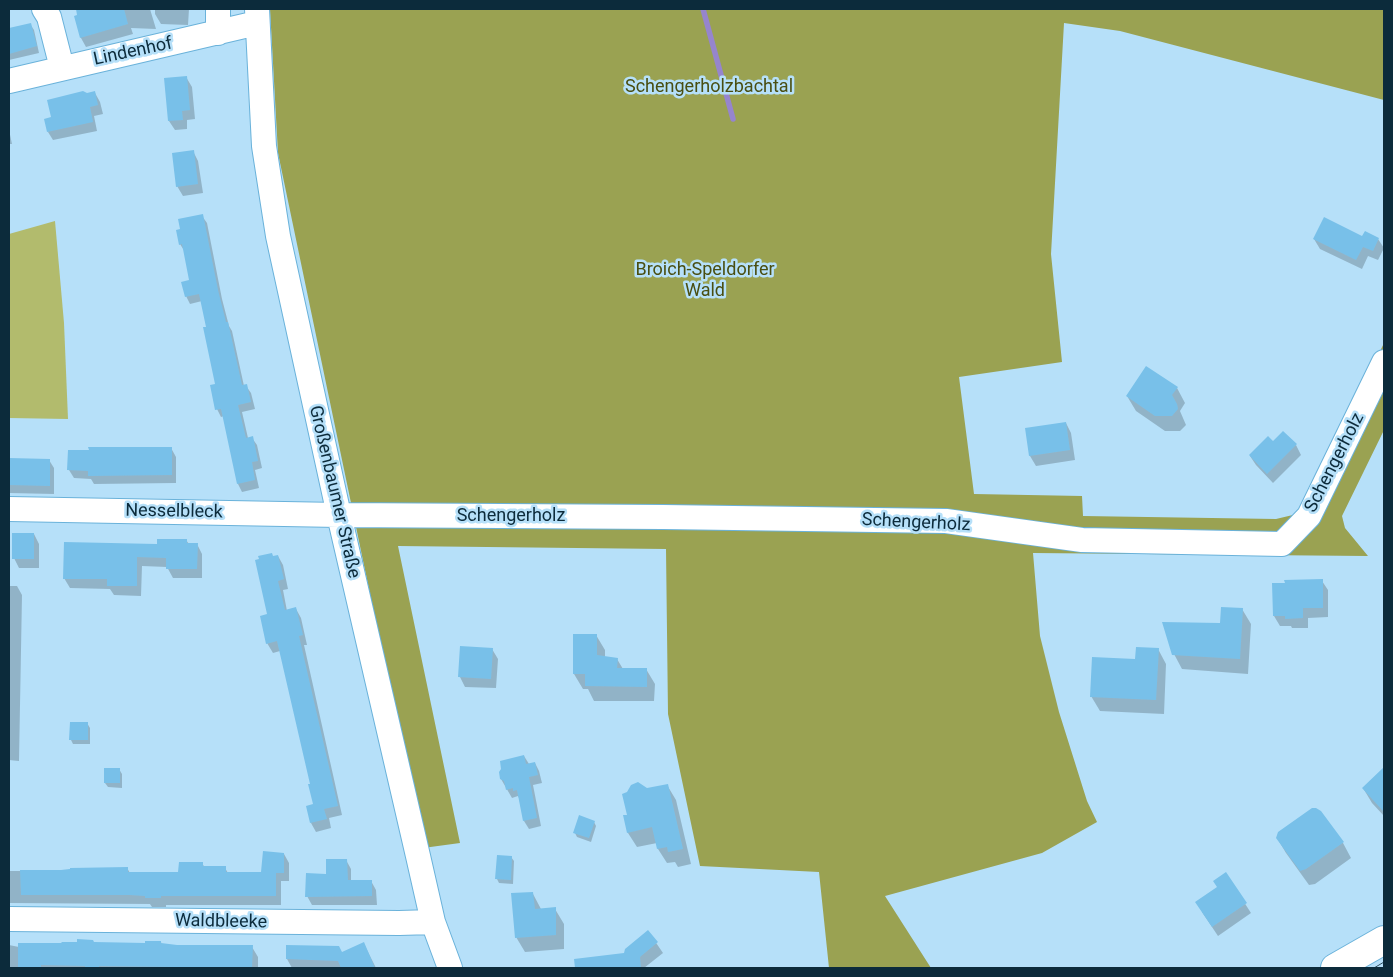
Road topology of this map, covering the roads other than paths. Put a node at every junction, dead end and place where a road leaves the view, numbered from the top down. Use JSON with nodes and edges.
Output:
{"nodes":[{"id":1,"x":44,"y":9,"type":"edge"},
{"id":2,"x":218,"y":9,"type":"edge"},
{"id":3,"x":257,"y":16,"type":"edge"},
{"id":4,"x":218,"y":33,"type":"junction"},
{"id":5,"x":62,"y":68,"type":"junction"},
{"id":6,"x":9,"y":81,"type":"edge"},
{"id":7,"x":1384,"y":362,"type":"edge"},
{"id":8,"x":9,"y":509,"type":"edge"},
{"id":9,"x":339,"y":515,"type":"junction"},
{"id":10,"x":9,"y":919,"type":"edge"},
{"id":11,"x":433,"y":922,"type":"junction"},
{"id":12,"x":1384,"y":940,"type":"edge"},
{"id":13,"x":450,"y":968,"type":"edge"},
{"id":14,"x":1335,"y":968,"type":"edge"}],
"edges":[{"from":1,"to":5,"type":"street"},
{"from":2,"to":4,"type":"street"},
{"from":3,"to":4,"type":"street","name":"Lindenhof"},
{"from":3,"to":9,"type":"street","name":"Großenbaumer Straße"},
{"from":4,"to":5,"type":"street","name":"Lindenhof"},
{"from":5,"to":6,"type":"street","name":"Lindenhof"},
{"from":7,"to":9,"type":"street","name":"Schengerholz"},
{"from":8,"to":9,"type":"street","name":"Nesselbleck"},
{"from":9,"to":11,"type":"street","name":"Großenbaumer Straße"},
{"from":10,"to":11,"type":"street","name":"Waldbleeke"},
{"from":11,"to":13,"type":"street","name":"Großenbaumer Straße"},
{"from":12,"to":14,"type":"main road"}]}
